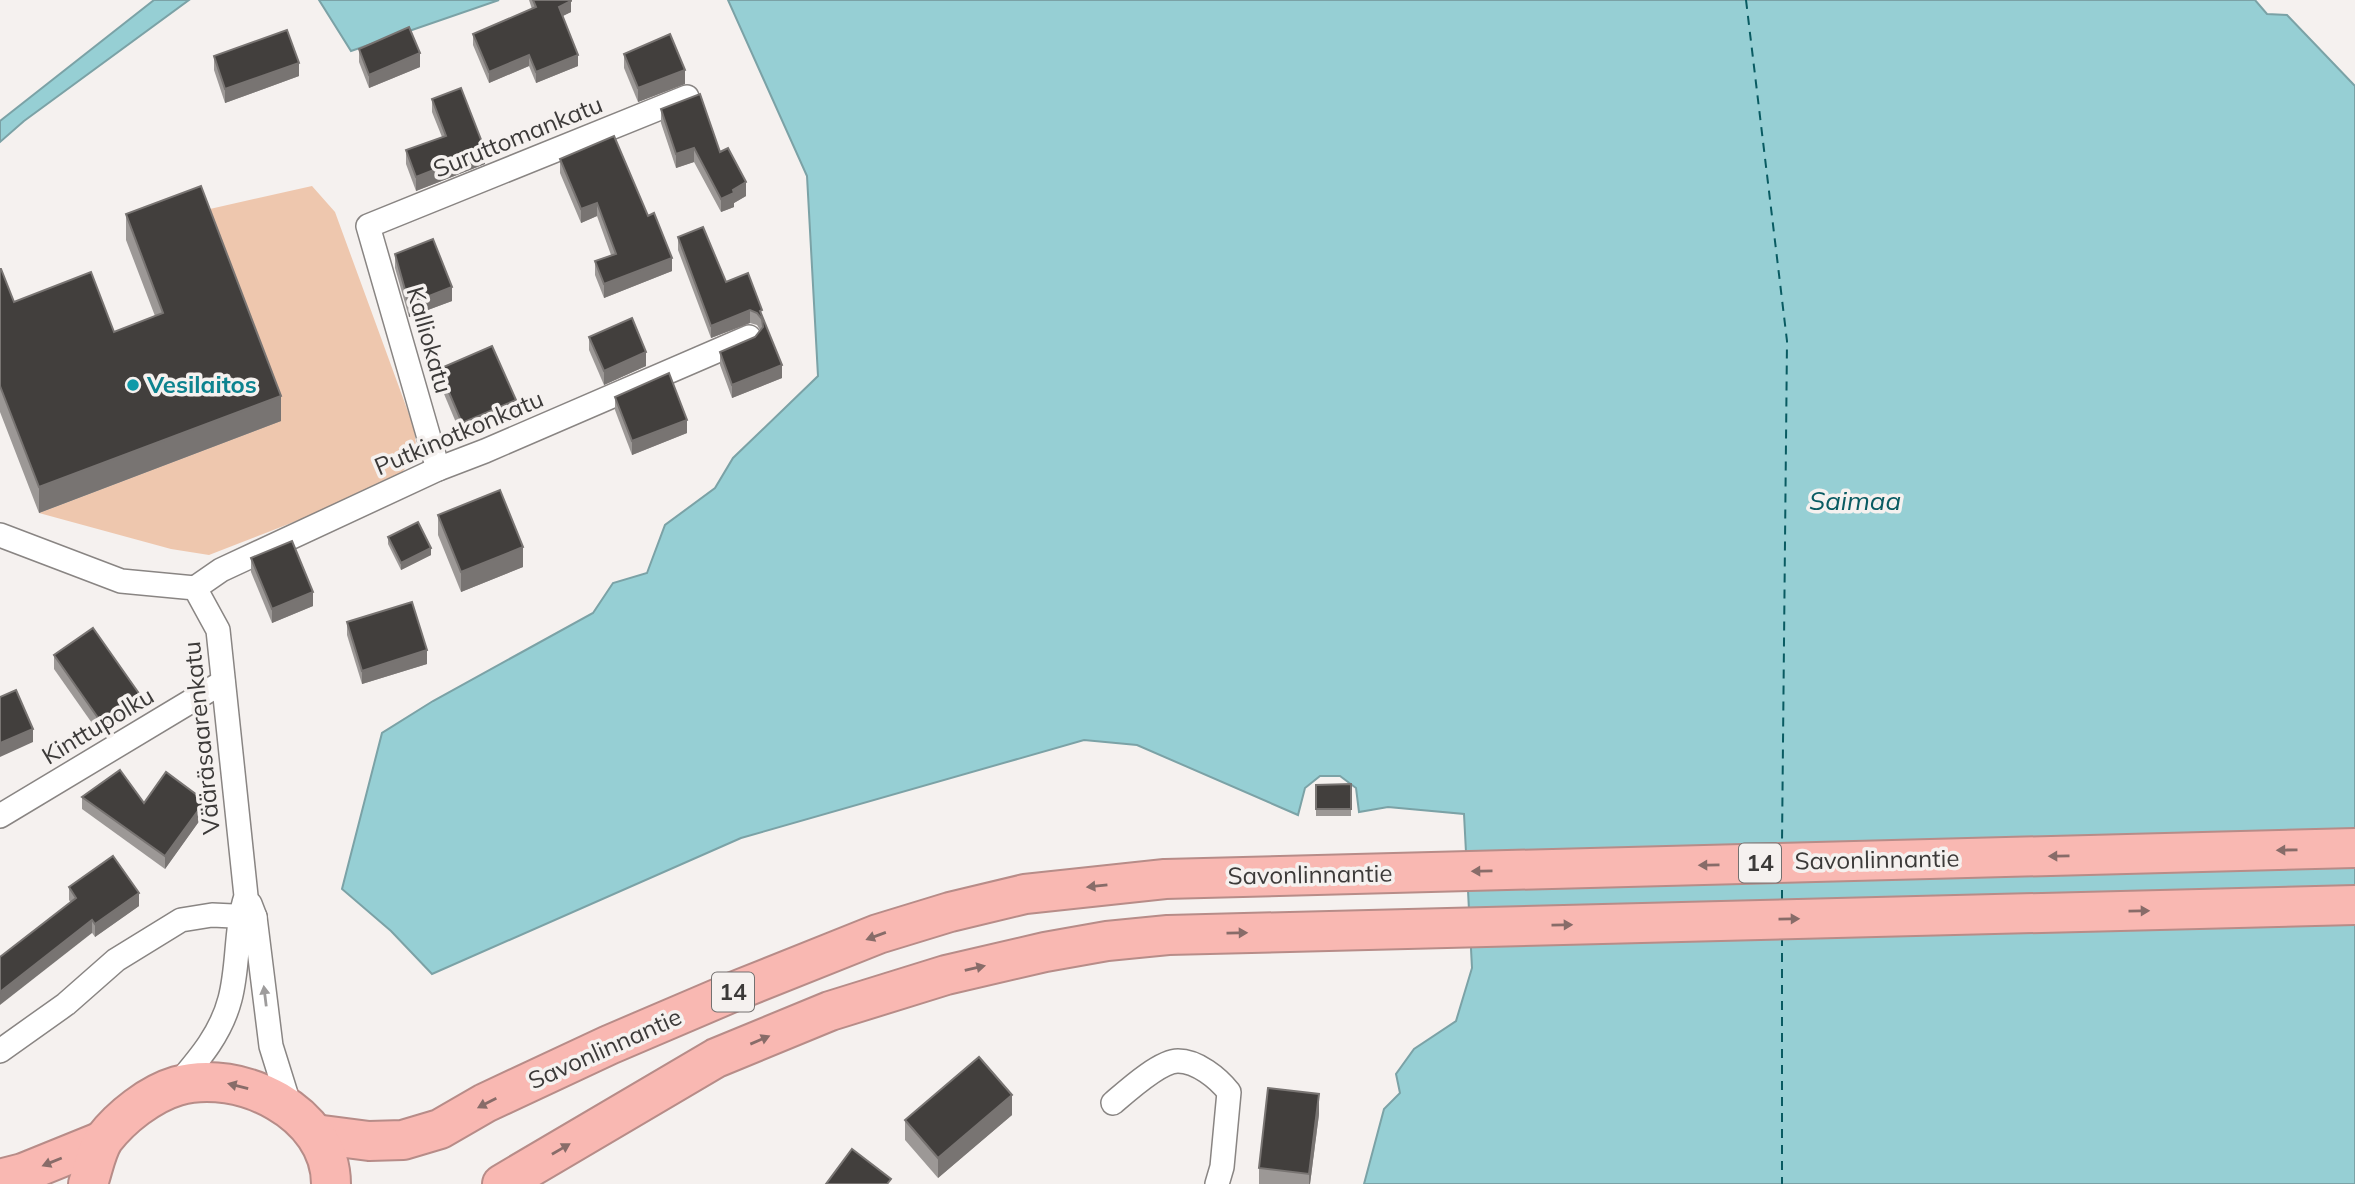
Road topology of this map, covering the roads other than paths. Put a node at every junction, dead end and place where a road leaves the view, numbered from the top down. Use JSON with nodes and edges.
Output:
{"nodes":[{"id":1,"x":687,"y":97,"type":"edge"},
{"id":2,"x":368,"y":226,"type":"joint"},
{"id":3,"x":749,"y":337,"type":"edge"},
{"id":4,"x":438,"y":469,"type":"junction"},
{"id":5,"x":0,"y":535,"type":"edge"},
{"id":6,"x":195,"y":588,"type":"junction"},
{"id":7,"x":223,"y":682,"type":"junction"},
{"id":8,"x":0,"y":816,"type":"edge"},
{"id":9,"x":2355,"y":848,"type":"edge"},
{"id":10,"x":247,"y":903,"type":"junction"},
{"id":11,"x":2355,"y":905,"type":"edge"},
{"id":12,"x":0,"y":1051,"type":"edge"},
{"id":13,"x":176,"y":1086,"type":"junction"},
{"id":14,"x":1113,"y":1102,"type":"dead end"},
{"id":15,"x":303,"y":1122,"type":"junction"},
{"id":16,"x":103,"y":1141,"type":"junction"},
{"id":17,"x":0,"y":1180,"type":"edge"},
{"id":18,"x":88,"y":1184,"type":"edge"},
{"id":19,"x":331,"y":1184,"type":"edge"},
{"id":20,"x":502,"y":1184,"type":"edge"},
{"id":21,"x":1217,"y":1184,"type":"edge"}],
"edges":[{"from":1,"to":2,"type":"street","name":"Suruttomankatu"},
{"from":2,"to":4,"type":"street","name":"Kalliokatu"},
{"from":3,"to":4,"type":"street","name":"Putkinotkonkatu"},
{"from":4,"to":6,"type":"street","name":"Putkinotkonkatu"},
{"from":5,"to":6,"type":"street"},
{"from":6,"to":7,"type":"street","name":"Vääräsaarenkatu"},
{"from":7,"to":8,"type":"street","name":"Kinttupolku"},
{"from":7,"to":10,"type":"street","name":"Vääräsaarenkatu"},
{"from":9,"to":15,"type":"highway","name":"Savonlinnantie","number":"14","one_way":true},
{"from":10,"to":12,"type":"street"},
{"from":10,"to":13,"type":"street"},
{"from":15,"to":10,"type":"street","name":"Vääräsaarenkatu","one_way":true},
{"from":20,"to":11,"type":"highway","number":"14","one_way":true},
{"from":15,"to":13,"type":"highway","number":"14","one_way":true},
{"from":13,"to":16,"type":"highway","number":"14"},
{"from":14,"to":21,"type":"street"},
{"from":15,"to":19,"type":"highway"},
{"from":16,"to":17,"type":"highway","number":"14","one_way":true},
{"from":16,"to":18,"type":"highway","number":"14"}]}
